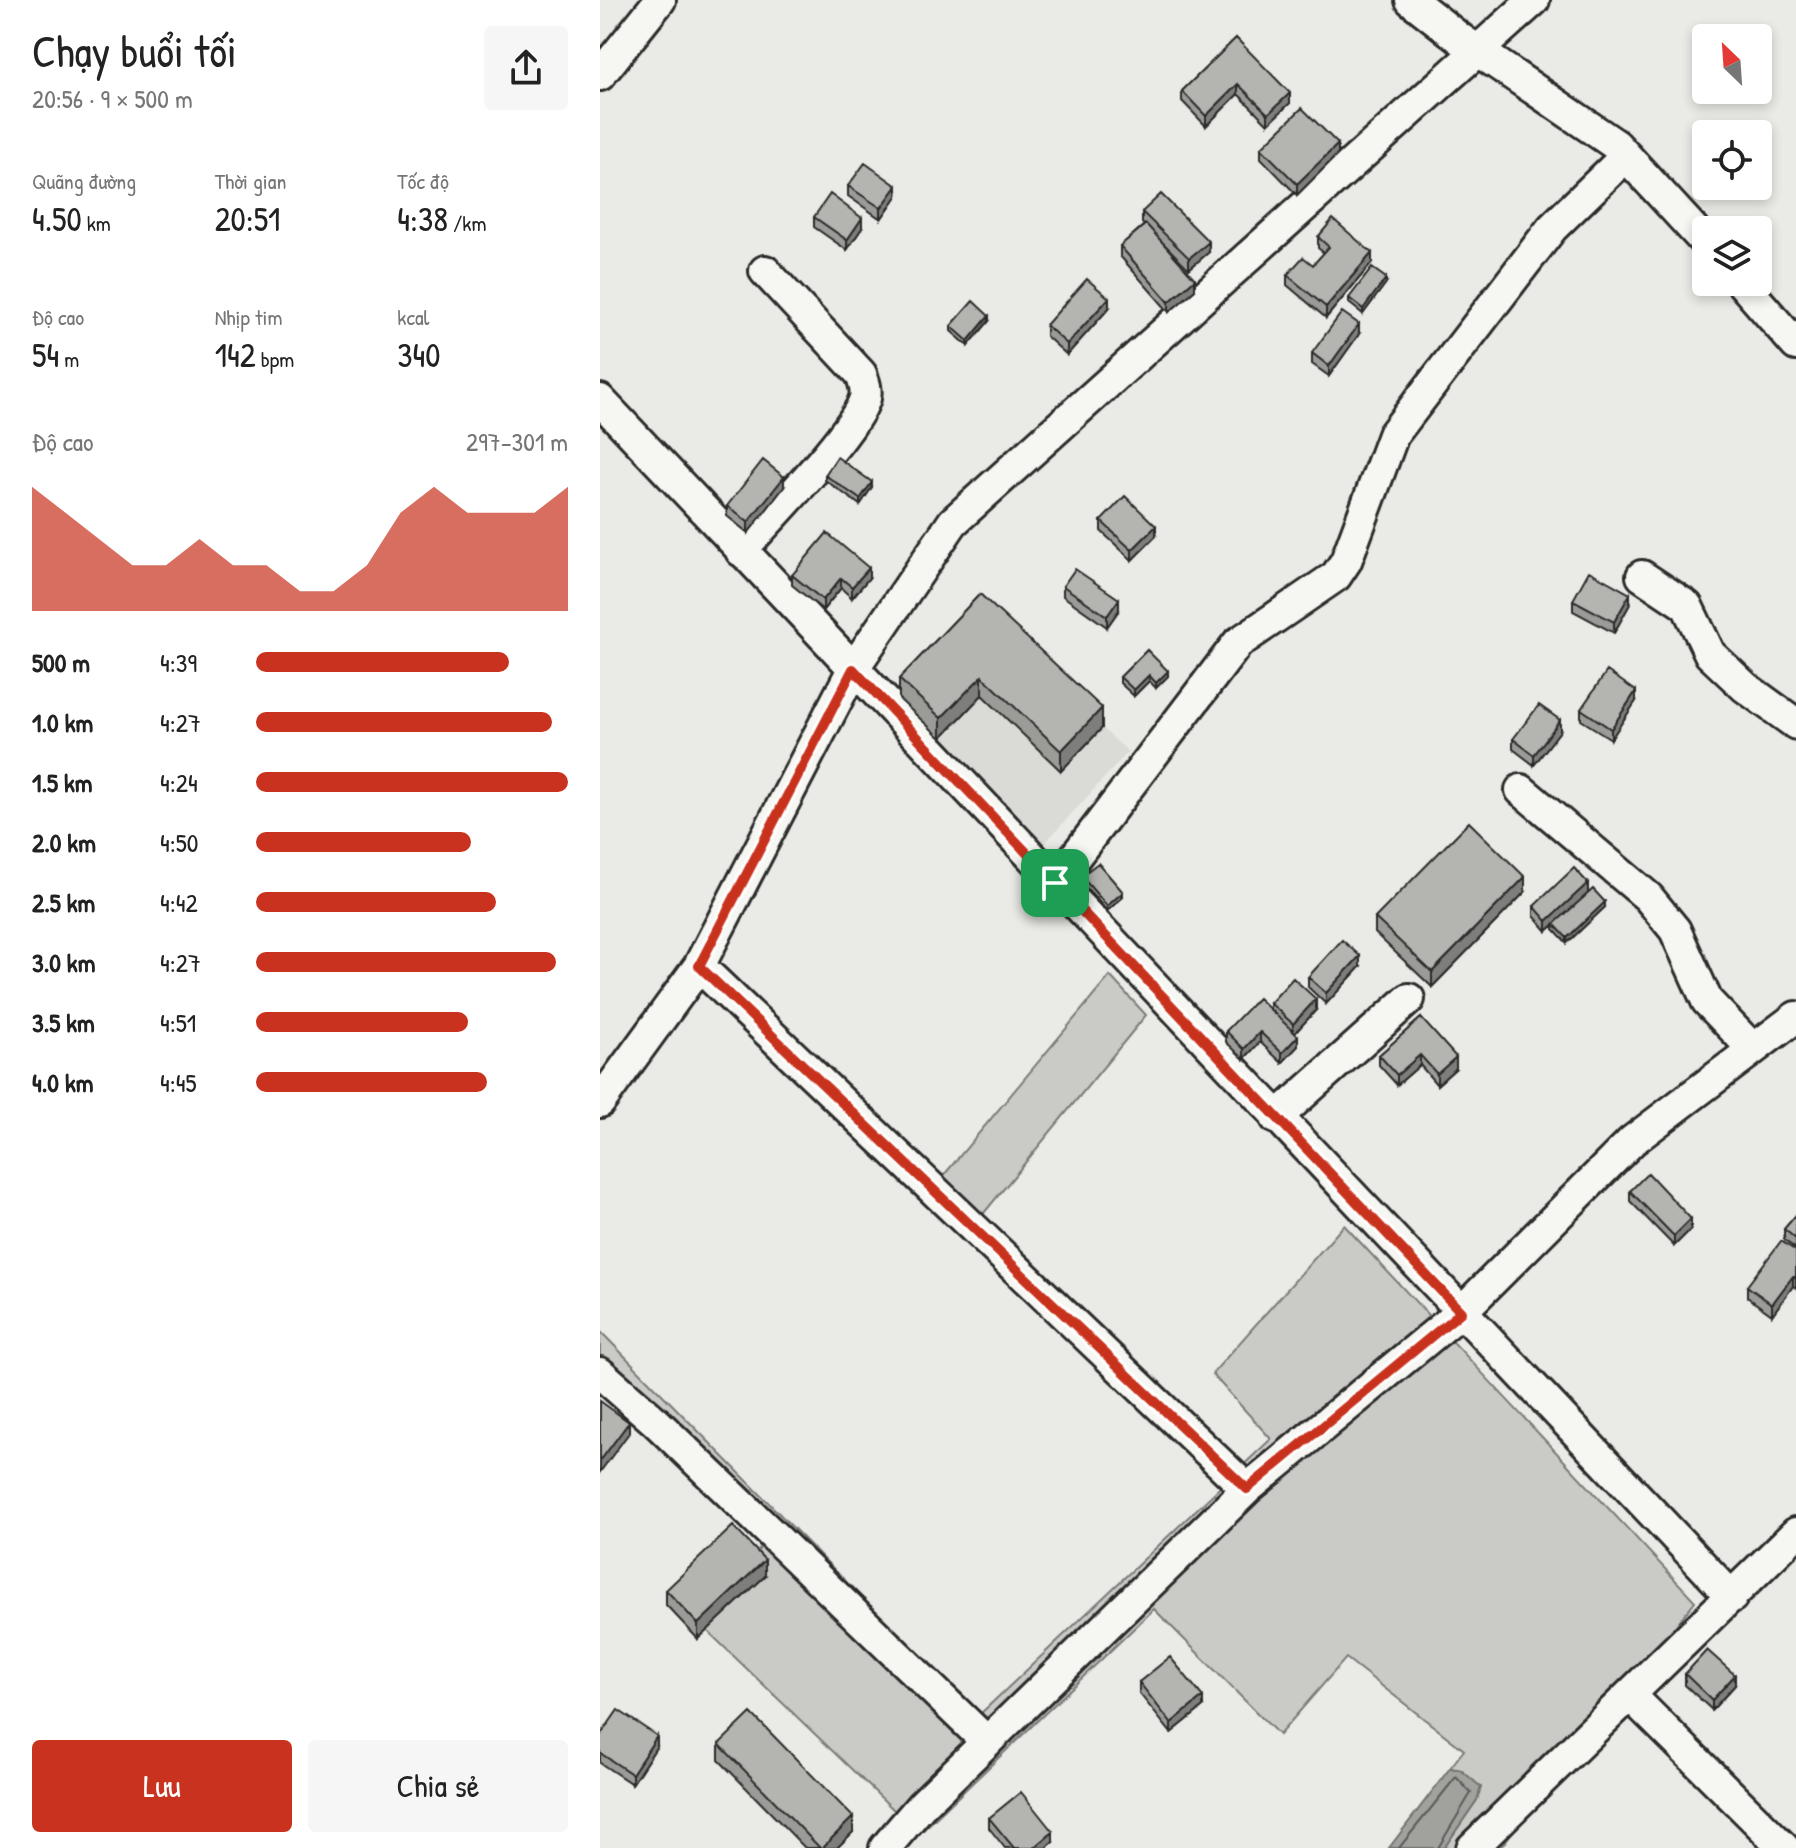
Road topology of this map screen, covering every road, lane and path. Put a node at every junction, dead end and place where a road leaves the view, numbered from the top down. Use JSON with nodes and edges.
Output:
{"nodes":[{"id":1,"x":660,"y":0,"type":"edge"},
{"id":2,"x":1411,"y":0,"type":"edge"},
{"id":3,"x":1534,"y":0,"type":"edge"},
{"id":4,"x":1476,"y":50,"type":"junction"},
{"id":5,"x":600,"y":75,"type":"edge"},
{"id":6,"x":1626,"y":156,"type":"junction"},
{"id":7,"x":1692,"y":228,"type":"edge"},
{"id":8,"x":765,"y":271,"type":"dead end"},
{"id":9,"x":1753,"y":296,"type":"edge"},
{"id":10,"x":1796,"y":345,"type":"edge"},
{"id":11,"x":600,"y":400,"type":"edge"},
{"id":12,"x":741,"y":551,"type":"junction"},
{"id":13,"x":1642,"y":576,"type":"dead end"},
{"id":14,"x":853,"y":669,"type":"junction"},
{"id":15,"x":1796,"y":724,"type":"edge"},
{"id":16,"x":1521,"y":790,"type":"dead end"},
{"id":17,"x":1055,"y":883,"type":"junction"},
{"id":18,"x":699,"y":966,"type":"junction"},
{"id":19,"x":1409,"y":999,"type":"dead end"},
{"id":20,"x":1796,"y":1017,"type":"edge"},
{"id":21,"x":1753,"y":1049,"type":"junction"},
{"id":22,"x":600,"y":1102,"type":"edge"},
{"id":23,"x":1276,"y":1118,"type":"junction"},
{"id":24,"x":1461,"y":1312,"type":"junction"},
{"id":25,"x":600,"y":1373,"type":"edge"},
{"id":26,"x":1247,"y":1489,"type":"junction"},
{"id":27,"x":1796,"y":1533,"type":"edge"},
{"id":28,"x":1732,"y":1597,"type":"junction"},
{"id":29,"x":1630,"y":1695,"type":"junction"},
{"id":30,"x":987,"y":1742,"type":"junction"},
{"id":31,"x":885,"y":1848,"type":"edge"},
{"id":32,"x":1472,"y":1848,"type":"edge"},
{"id":33,"x":1784,"y":1848,"type":"edge"}],
"edges":[{"from":1,"to":5,"type":"street"},
{"from":2,"to":4,"type":"street"},
{"from":3,"to":4,"type":"street"},
{"from":4,"to":6,"type":"street"},
{"from":4,"to":14,"type":"street"},
{"from":6,"to":7,"type":"street"},
{"from":6,"to":17,"type":"street"},
{"from":8,"to":12,"type":"street"},
{"from":9,"to":10,"type":"street"},
{"from":11,"to":12,"type":"street"},
{"from":12,"to":14,"type":"street"},
{"from":13,"to":15,"type":"street"},
{"from":14,"to":17,"type":"street"},
{"from":14,"to":18,"type":"street"},
{"from":16,"to":21,"type":"street"},
{"from":17,"to":23,"type":"street"},
{"from":18,"to":22,"type":"street"},
{"from":18,"to":26,"type":"street"},
{"from":19,"to":23,"type":"street"},
{"from":20,"to":21,"type":"street"},
{"from":21,"to":24,"type":"street"},
{"from":23,"to":24,"type":"street"},
{"from":24,"to":26,"type":"street"},
{"from":24,"to":28,"type":"street"},
{"from":25,"to":30,"type":"street"},
{"from":26,"to":30,"type":"street"},
{"from":27,"to":28,"type":"street"},
{"from":28,"to":29,"type":"street"},
{"from":29,"to":32,"type":"street"},
{"from":29,"to":33,"type":"street"},
{"from":30,"to":31,"type":"street"}]}
